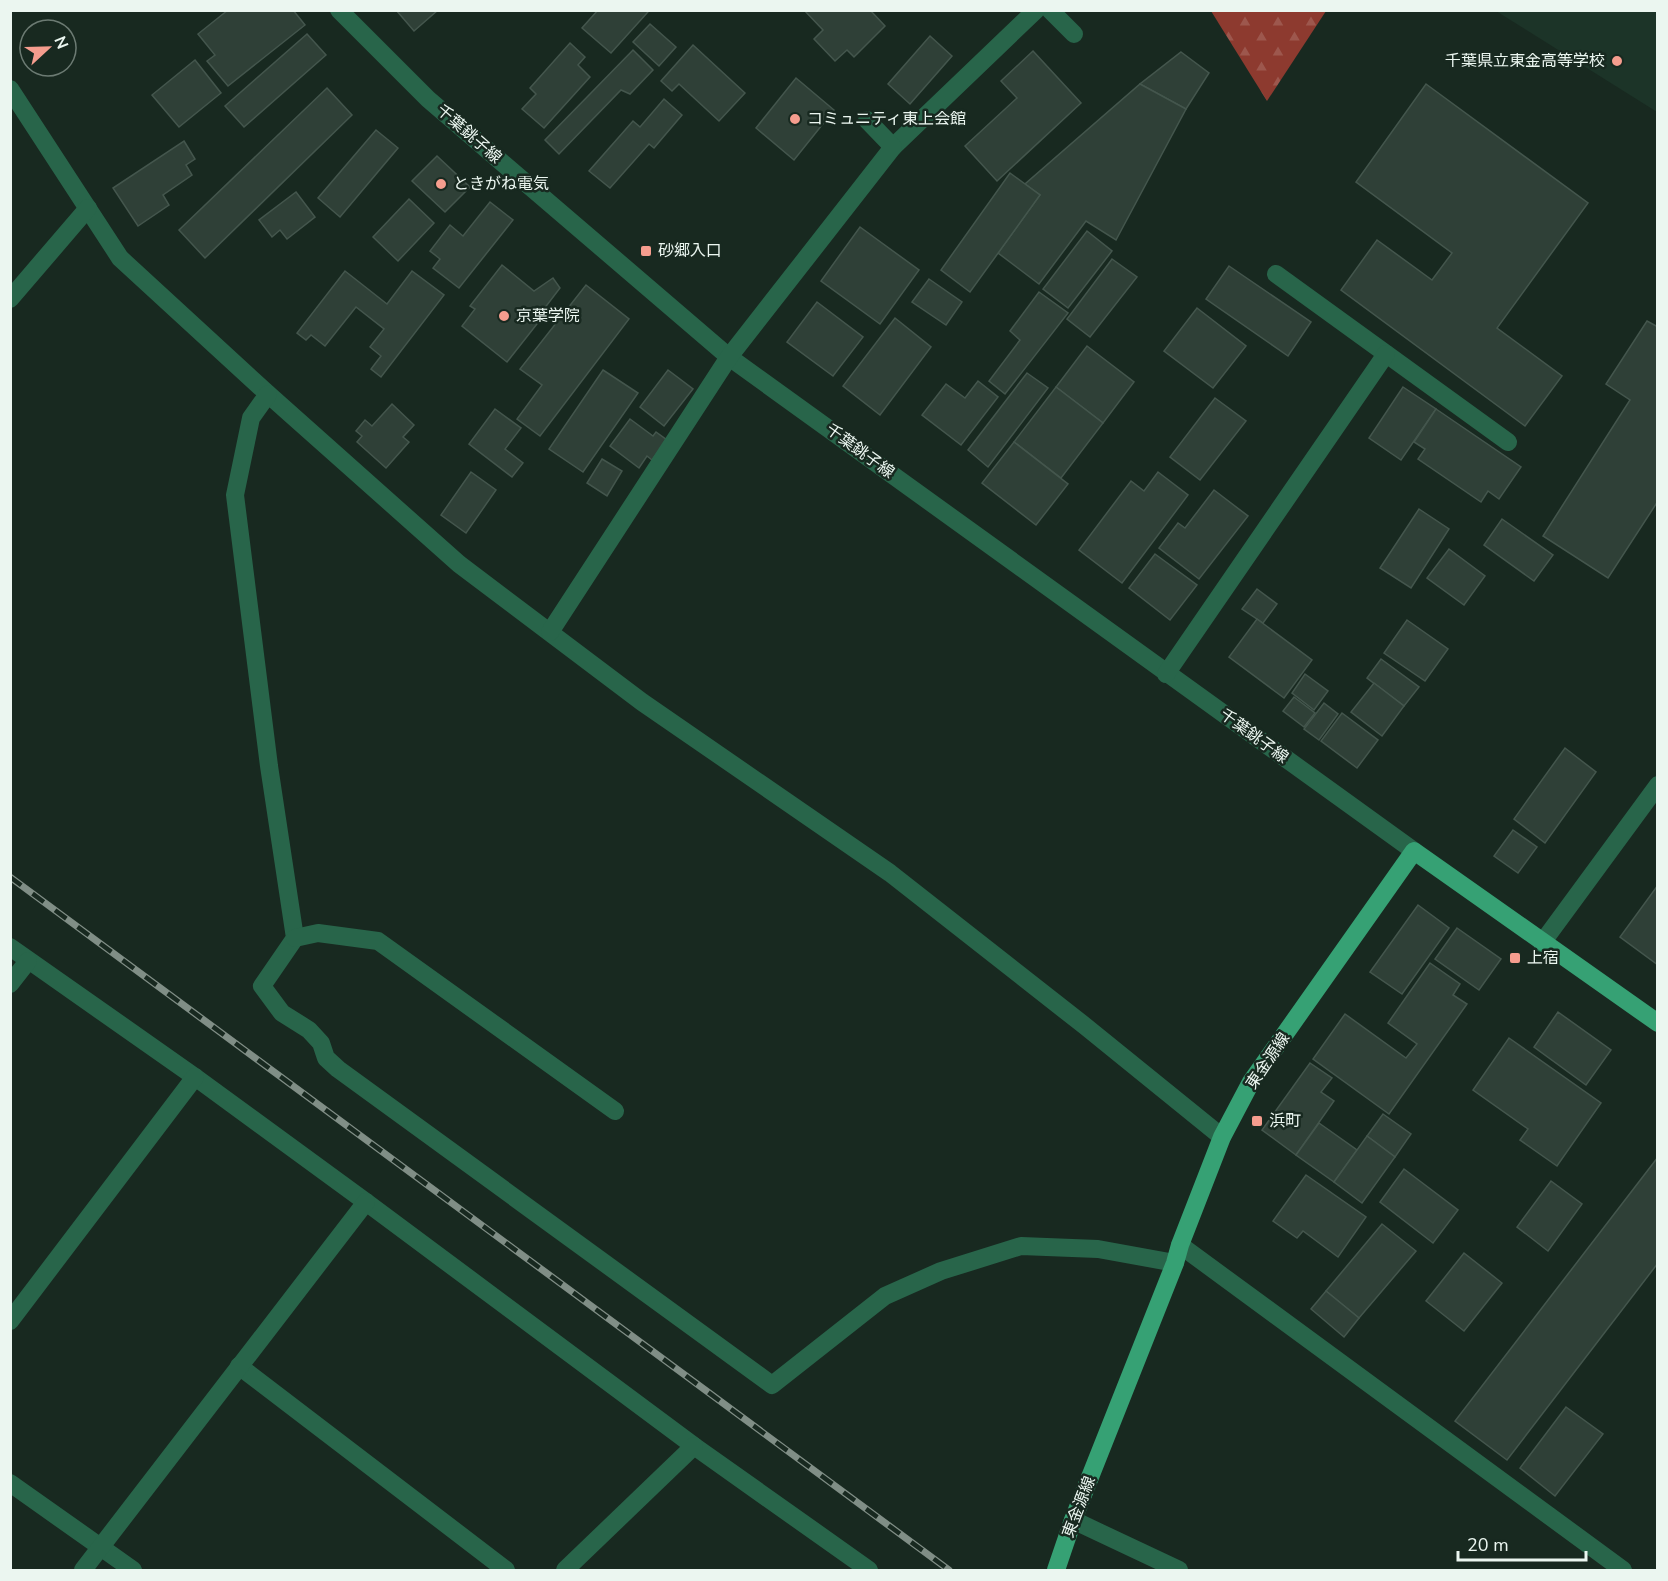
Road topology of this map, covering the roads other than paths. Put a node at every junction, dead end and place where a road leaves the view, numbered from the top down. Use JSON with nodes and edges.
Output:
{"nodes":[{"id":1,"x":339,"y":10,"type":"edge"},
{"id":2,"x":1036,"y":10,"type":"edge"},
{"id":3,"x":1050,"y":10,"type":"edge"},
{"id":4,"x":1074,"y":34,"type":"dead end"},
{"id":5,"x":10,"y":89,"type":"edge"},
{"id":6,"x":867,"y":120,"type":"dead end"},
{"id":7,"x":892,"y":147,"type":"junction"},
{"id":8,"x":88,"y":208,"type":"junction"},
{"id":9,"x":1276,"y":274,"type":"dead end"},
{"id":10,"x":10,"y":299,"type":"edge"},
{"id":11,"x":1386,"y":354,"type":"junction"},
{"id":12,"x":729,"y":357,"type":"junction"},
{"id":13,"x":268,"y":394,"type":"junction"},
{"id":14,"x":1508,"y":442,"type":"dead end"},
{"id":15,"x":550,"y":632,"type":"junction"},
{"id":16,"x":1166,"y":674,"type":"junction"},
{"id":17,"x":1658,"y":785,"type":"edge"},
{"id":18,"x":1414,"y":851,"type":"junction"},
{"id":19,"x":295,"y":938,"type":"junction"},
{"id":20,"x":1542,"y":943,"type":"junction"},
{"id":21,"x":10,"y":948,"type":"edge"},
{"id":22,"x":28,"y":961,"type":"junction"},
{"id":23,"x":10,"y":984,"type":"edge"},
{"id":24,"x":1658,"y":1023,"type":"edge"},
{"id":25,"x":195,"y":1077,"type":"junction"},
{"id":26,"x":615,"y":1111,"type":"dead end"},
{"id":27,"x":1222,"y":1137,"type":"junction"},
{"id":28,"x":366,"y":1202,"type":"junction"},
{"id":29,"x":1180,"y":1245,"type":"junction"},
{"id":30,"x":1175,"y":1263,"type":"junction"},
{"id":31,"x":10,"y":1321,"type":"edge"},
{"id":32,"x":239,"y":1366,"type":"junction"},
{"id":33,"x":694,"y":1446,"type":"junction"},
{"id":34,"x":10,"y":1483,"type":"edge"},
{"id":35,"x":1073,"y":1520,"type":"junction"},
{"id":36,"x":100,"y":1548,"type":"junction"},
{"id":37,"x":83,"y":1570,"type":"edge"},
{"id":38,"x":133,"y":1570,"type":"edge"},
{"id":39,"x":506,"y":1570,"type":"edge"},
{"id":40,"x":565,"y":1570,"type":"edge"},
{"id":41,"x":869,"y":1570,"type":"edge"},
{"id":42,"x":1056,"y":1570,"type":"edge"},
{"id":43,"x":1179,"y":1570,"type":"edge"},
{"id":44,"x":1623,"y":1570,"type":"edge"}],
"edges":[{"from":1,"to":12,"type":"street","name":"千葉銚子線"},
{"from":2,"to":7,"type":"street"},
{"from":3,"to":4,"type":"street"},
{"from":5,"to":8,"type":"street"},
{"from":6,"to":7,"type":"street"},
{"from":7,"to":12,"type":"street"},
{"from":8,"to":10,"type":"street"},
{"from":8,"to":13,"type":"street"},
{"from":9,"to":11,"type":"street"},
{"from":11,"to":14,"type":"street"},
{"from":11,"to":16,"type":"street"},
{"from":12,"to":15,"type":"street"},
{"from":12,"to":16,"type":"street","name":"千葉銚子線"},
{"from":13,"to":15,"type":"street"},
{"from":13,"to":19,"type":"street"},
{"from":15,"to":27,"type":"street"},
{"from":16,"to":18,"type":"street","name":"千葉銚子線"},
{"from":17,"to":20,"type":"street"},
{"from":18,"to":20,"type":"main road"},
{"from":18,"to":27,"type":"main road","name":"東金源線"},
{"from":19,"to":26,"type":"street"},
{"from":19,"to":30,"type":"street"},
{"from":20,"to":24,"type":"main road"},
{"from":21,"to":22,"type":"street"},
{"from":22,"to":23,"type":"street"},
{"from":22,"to":25,"type":"street"},
{"from":25,"to":28,"type":"street"},
{"from":25,"to":31,"type":"street"},
{"from":27,"to":29,"type":"main road","name":"東金源線"},
{"from":28,"to":32,"type":"street"},
{"from":28,"to":33,"type":"street"},
{"from":29,"to":30,"type":"main road","name":"東金源線"},
{"from":29,"to":44,"type":"street"},
{"from":30,"to":35,"type":"main road","name":"東金源線"},
{"from":32,"to":36,"type":"street"},
{"from":32,"to":39,"type":"street"},
{"from":33,"to":40,"type":"street"},
{"from":33,"to":41,"type":"street"},
{"from":34,"to":36,"type":"street"},
{"from":35,"to":42,"type":"main road","name":"東金源線"},
{"from":35,"to":43,"type":"street"},
{"from":36,"to":37,"type":"street"},
{"from":36,"to":38,"type":"street"}]}
